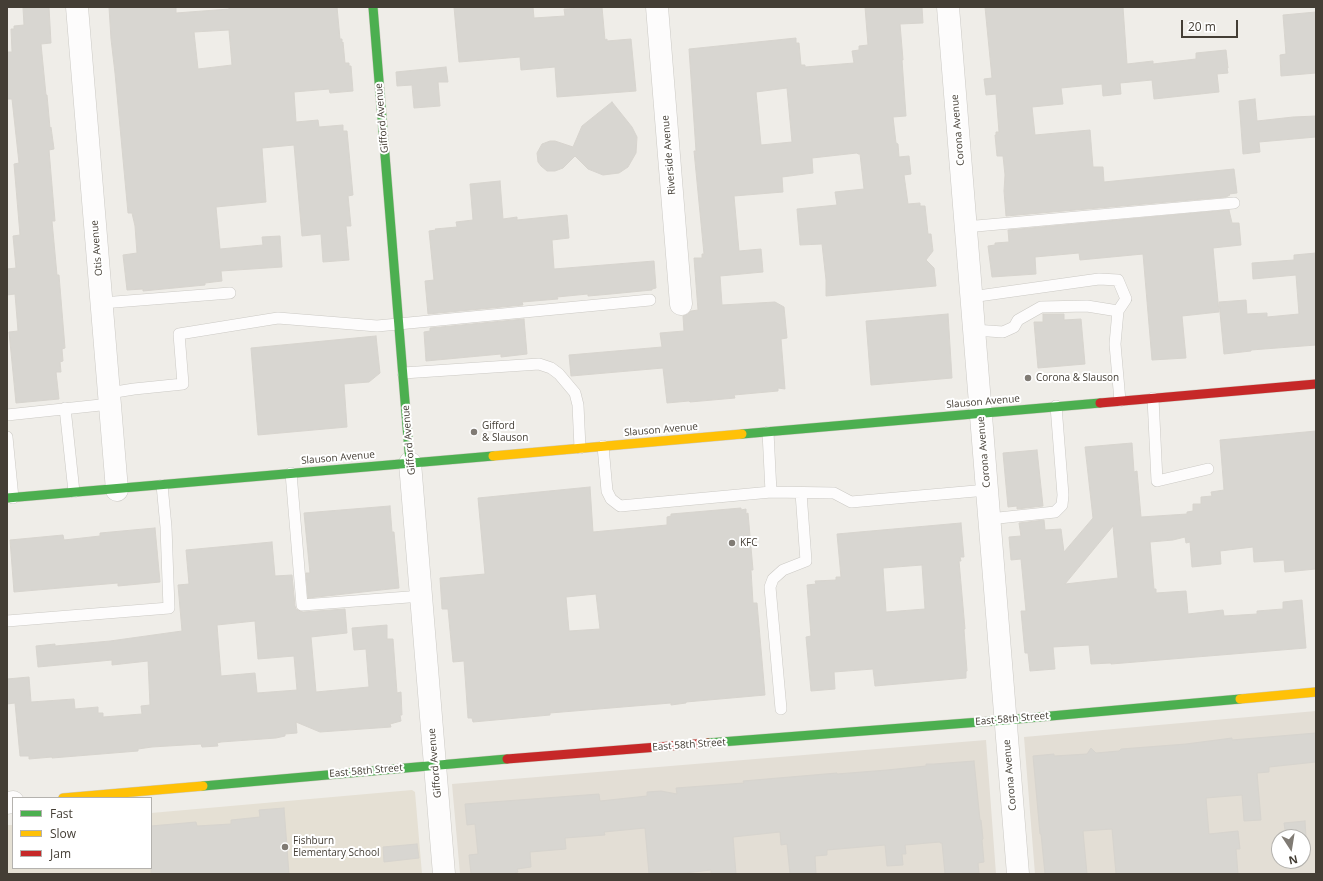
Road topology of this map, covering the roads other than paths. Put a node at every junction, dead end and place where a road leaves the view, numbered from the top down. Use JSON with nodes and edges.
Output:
{"nodes":[{"id":1,"x":77,"y":7,"type":"edge"},
{"id":2,"x":373,"y":7,"type":"edge"},
{"id":3,"x":657,"y":7,"type":"edge"},
{"id":4,"x":948,"y":7,"type":"edge"},
{"id":5,"x":1234,"y":203,"type":"dead end"},
{"id":6,"x":965,"y":227,"type":"junction"},
{"id":7,"x":230,"y":292,"type":"dead end"},
{"id":8,"x":971,"y":297,"type":"junction"},
{"id":9,"x":650,"y":300,"type":"dead end"},
{"id":10,"x":102,"y":303,"type":"junction"},
{"id":11,"x":681,"y":304,"type":"dead end"},
{"id":12,"x":1118,"y":311,"type":"junction"},
{"id":13,"x":399,"y":324,"type":"junction"},
{"id":14,"x":974,"y":330,"type":"junction"},
{"id":15,"x":403,"y":373,"type":"junction"},
{"id":16,"x":1316,"y":384,"type":"edge"},
{"id":17,"x":109,"y":398,"type":"junction"},
{"id":18,"x":1153,"y":398,"type":"junction"},
{"id":19,"x":1120,"y":401,"type":"junction"},
{"id":20,"x":1056,"y":406,"type":"junction"},
{"id":21,"x":65,"y":408,"type":"junction"},
{"id":22,"x":980,"y":413,"type":"junction"},
{"id":23,"x":7,"y":414,"type":"edge"},
{"id":24,"x":768,"y":432,"type":"junction"},
{"id":25,"x":7,"y":437,"type":"edge"},
{"id":26,"x":603,"y":446,"type":"junction"},
{"id":27,"x":580,"y":448,"type":"junction"},
{"id":28,"x":410,"y":463,"type":"junction"},
{"id":29,"x":1208,"y":469,"type":"dead end"},
{"id":30,"x":291,"y":473,"type":"junction"},
{"id":31,"x":162,"y":485,"type":"junction"},
{"id":32,"x":117,"y":490,"type":"junction"},
{"id":33,"x":987,"y":490,"type":"junction"},
{"id":34,"x":74,"y":492,"type":"junction"},
{"id":35,"x":771,"y":492,"type":"junction"},
{"id":36,"x":801,"y":493,"type":"junction"},
{"id":37,"x":10,"y":498,"type":"edge"},
{"id":38,"x":989,"y":519,"type":"junction"},
{"id":39,"x":422,"y":596,"type":"junction"},
{"id":40,"x":7,"y":621,"type":"edge"},
{"id":41,"x":1316,"y":692,"type":"edge"},
{"id":42,"x":781,"y":709,"type":"dead end"},
{"id":43,"x":1006,"y":720,"type":"junction"},
{"id":44,"x":435,"y":765,"type":"junction"},
{"id":45,"x":74,"y":797,"type":"edge"},
{"id":46,"x":444,"y":874,"type":"edge"},
{"id":47,"x":1018,"y":874,"type":"edge"}],
"edges":[{"from":1,"to":10,"type":"street","name":"Otis Avenue"},
{"from":2,"to":13,"type":"street","name":"Gifford Avenue"},
{"from":3,"to":11,"type":"street","name":"Riverside Avenue"},
{"from":4,"to":6,"type":"street","name":"Corona Avenue"},
{"from":5,"to":6,"type":"lane"},
{"from":6,"to":8,"type":"street","name":"Corona Avenue"},
{"from":7,"to":10,"type":"lane"},
{"from":8,"to":12,"type":"lane"},
{"from":8,"to":14,"type":"street","name":"Corona Avenue"},
{"from":9,"to":13,"type":"lane"},
{"from":10,"to":17,"type":"street","name":"Otis Avenue"},
{"from":12,"to":14,"type":"lane"},
{"from":12,"to":19,"type":"lane"},
{"from":13,"to":15,"type":"street","name":"Gifford Avenue"},
{"from":13,"to":17,"type":"lane"},
{"from":14,"to":22,"type":"street","name":"Corona Avenue"},
{"from":15,"to":27,"type":"lane"},
{"from":15,"to":28,"type":"street","name":"Gifford Avenue"},
{"from":16,"to":18,"type":"street","name":"Slauson Avenue"},
{"from":17,"to":21,"type":"lane"},
{"from":17,"to":32,"type":"street","name":"Otis Avenue"},
{"from":18,"to":19,"type":"street","name":"Slauson Avenue"},
{"from":18,"to":29,"type":"lane"},
{"from":19,"to":20,"type":"street","name":"Slauson Avenue"},
{"from":20,"to":22,"type":"street","name":"Slauson Avenue"},
{"from":20,"to":38,"type":"lane"},
{"from":21,"to":23,"type":"lane"},
{"from":21,"to":34,"type":"lane"},
{"from":22,"to":24,"type":"street","name":"Slauson Avenue"},
{"from":22,"to":33,"type":"street","name":"Corona Avenue"},
{"from":24,"to":26,"type":"street","name":"Slauson Avenue"},
{"from":24,"to":35,"type":"lane"},
{"from":25,"to":37,"type":"lane"},
{"from":26,"to":27,"type":"street","name":"Slauson Avenue"},
{"from":26,"to":35,"type":"lane"},
{"from":27,"to":28,"type":"street","name":"Slauson Avenue"},
{"from":28,"to":30,"type":"street","name":"Slauson Avenue"},
{"from":28,"to":39,"type":"street","name":"Gifford Avenue"},
{"from":30,"to":31,"type":"street","name":"Slauson Avenue"},
{"from":30,"to":39,"type":"lane"},
{"from":31,"to":32,"type":"street","name":"Slauson Avenue"},
{"from":31,"to":40,"type":"lane"},
{"from":32,"to":34,"type":"street","name":"Slauson Avenue"},
{"from":33,"to":36,"type":"lane"},
{"from":33,"to":38,"type":"street","name":"Corona Avenue"},
{"from":34,"to":37,"type":"street","name":"Slauson Avenue"},
{"from":35,"to":36,"type":"lane"},
{"from":36,"to":42,"type":"lane"},
{"from":38,"to":43,"type":"street","name":"Corona Avenue"},
{"from":39,"to":44,"type":"street","name":"Gifford Avenue"},
{"from":41,"to":43,"type":"street","name":"East 58th Street"},
{"from":43,"to":44,"type":"street","name":"East 58th Street"},
{"from":43,"to":47,"type":"street","name":"Corona Avenue"},
{"from":44,"to":45,"type":"street","name":"East 58th Street"},
{"from":44,"to":46,"type":"street","name":"Gifford Avenue"}]}
